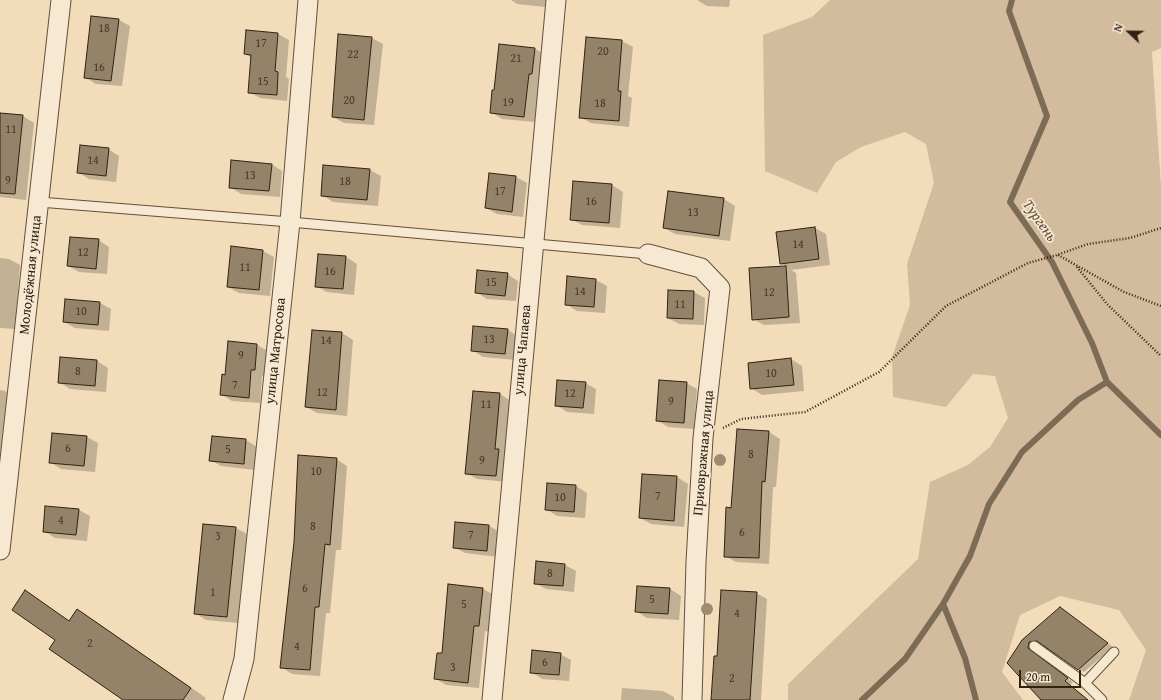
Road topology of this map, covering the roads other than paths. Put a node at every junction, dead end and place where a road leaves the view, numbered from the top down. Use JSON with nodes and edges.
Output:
{"nodes":[{"id":1,"x":61,"y":0,"type":"edge"},
{"id":2,"x":308,"y":0,"type":"edge"},
{"id":3,"x":556,"y":0,"type":"edge"},
{"id":4,"x":39,"y":202,"type":"junction"},
{"id":5,"x":290,"y":222,"type":"junction"},
{"id":6,"x":533,"y":244,"type":"junction"},
{"id":7,"x":648,"y":254,"type":"joint"},
{"id":8,"x":0,"y":550,"type":"edge"},
{"id":9,"x":1034,"y":646,"type":"dead end"},
{"id":10,"x":1114,"y":652,"type":"dead end"},
{"id":11,"x":1085,"y":683,"type":"junction"},
{"id":12,"x":233,"y":700,"type":"edge"},
{"id":13,"x":492,"y":700,"type":"edge"},
{"id":14,"x":692,"y":700,"type":"edge"},
{"id":15,"x":1102,"y":700,"type":"edge"}],
"edges":[{"from":1,"to":4,"type":"street","name":"Молодёжная улица"},
{"from":2,"to":5,"type":"street","name":"улица Матросова"},
{"from":3,"to":6,"type":"street","name":"улица Чапаева"},
{"from":4,"to":5,"type":"lane"},
{"from":4,"to":8,"type":"street","name":"Молодёжная улица"},
{"from":5,"to":6,"type":"lane"},
{"from":5,"to":12,"type":"street","name":"улица Матросова"},
{"from":6,"to":7,"type":"lane"},
{"from":6,"to":13,"type":"street","name":"улица Чапаева"},
{"from":7,"to":14,"type":"street","name":"Приовражная улица"},
{"from":9,"to":11,"type":"lane"},
{"from":10,"to":11,"type":"lane"},
{"from":11,"to":15,"type":"lane"}]}
